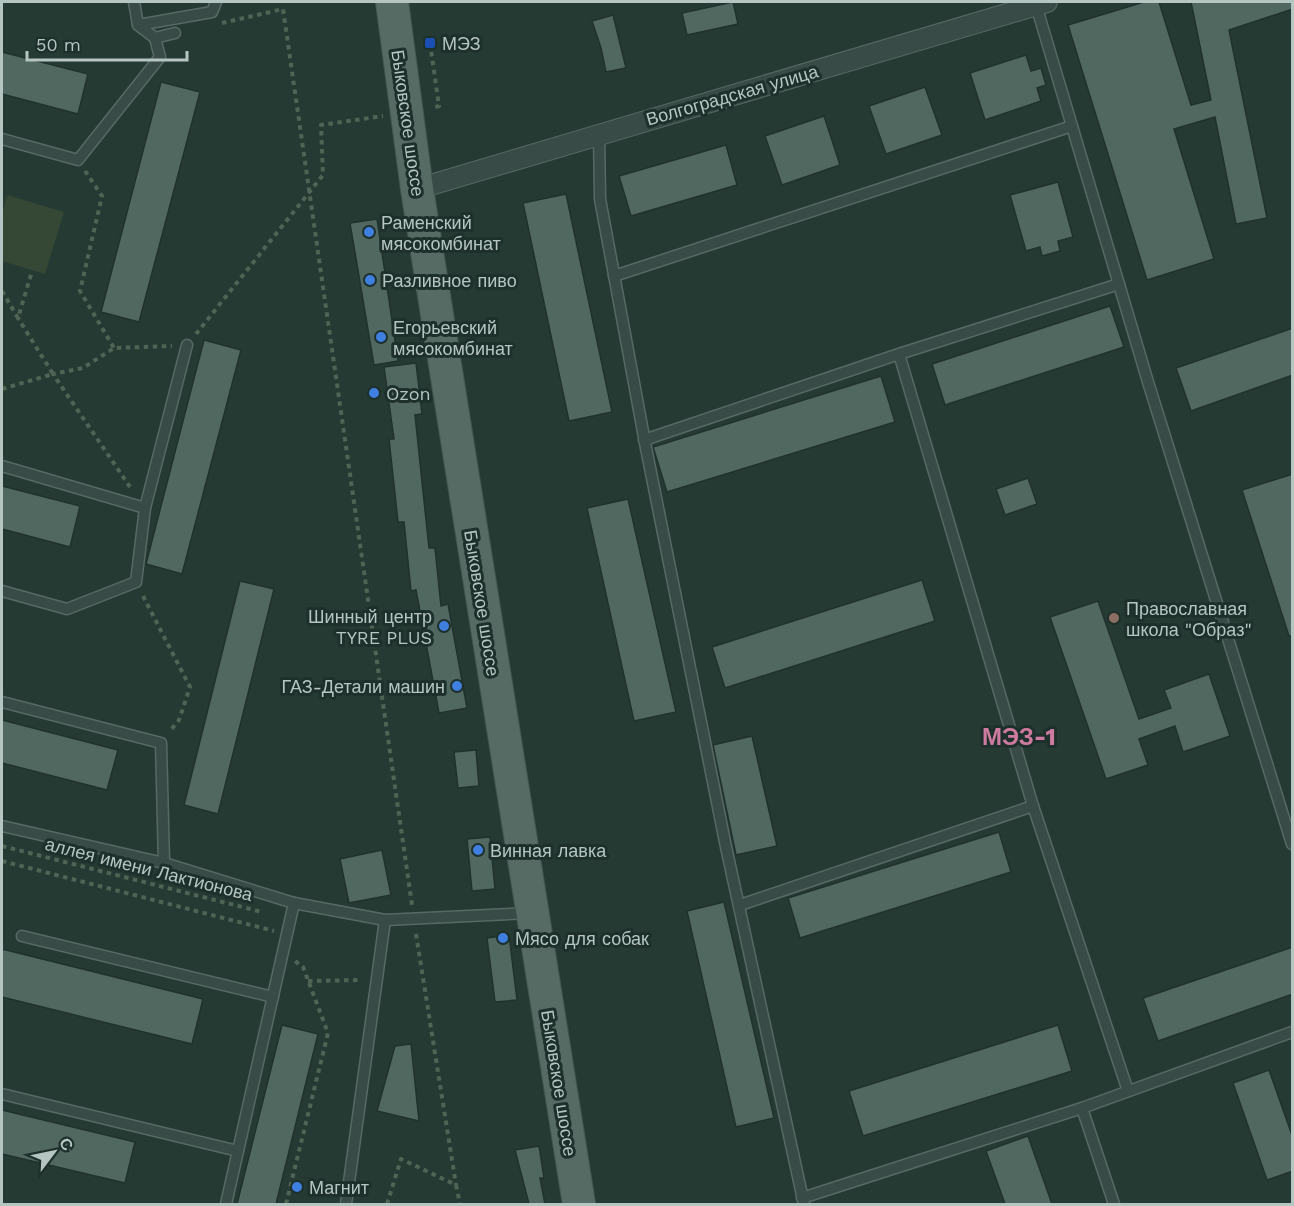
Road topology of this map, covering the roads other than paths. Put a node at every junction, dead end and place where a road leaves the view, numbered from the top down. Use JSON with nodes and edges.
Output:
{"nodes":[{"id":1,"x":134,"y":2,"type":"edge"},
{"id":2,"x":216,"y":2,"type":"edge"},
{"id":3,"x":392,"y":2,"type":"edge"},
{"id":4,"x":1041,"y":3,"type":"edge"},
{"id":5,"x":138,"y":25,"type":"junction"},
{"id":6,"x":175,"y":33,"type":"dead end"},
{"id":7,"x":155,"y":38,"type":"junction"},
{"id":8,"x":1072,"y":126,"type":"junction"},
{"id":9,"x":599,"y":134,"type":"junction"},
{"id":10,"x":2,"y":139,"type":"edge"},
{"id":11,"x":417,"y":189,"type":"junction"},
{"id":12,"x":614,"y":276,"type":"junction"},
{"id":13,"x":1119,"y":284,"type":"junction"},
{"id":14,"x":187,"y":345,"type":"road end"},
{"id":15,"x":899,"y":354,"type":"junction"},
{"id":16,"x":644,"y":440,"type":"junction"},
{"id":17,"x":2,"y":466,"type":"edge"},
{"id":18,"x":145,"y":508,"type":"junction"},
{"id":19,"x":2,"y":591,"type":"edge"},
{"id":20,"x":2,"y":702,"type":"edge"},
{"id":21,"x":1033,"y":806,"type":"junction"},
{"id":22,"x":2,"y":826,"type":"edge"},
{"id":23,"x":1293,"y":844,"type":"edge"},
{"id":24,"x":164,"y":863,"type":"junction"},
{"id":25,"x":294,"y":903,"type":"junction"},
{"id":26,"x":740,"y":905,"type":"junction"},
{"id":27,"x":531,"y":913,"type":"junction"},
{"id":28,"x":385,"y":920,"type":"junction"},
{"id":29,"x":22,"y":936,"type":"dead end"},
{"id":30,"x":273,"y":997,"type":"junction"},
{"id":31,"x":1293,"y":1032,"type":"edge"},
{"id":32,"x":1128,"y":1091,"type":"junction"},
{"id":33,"x":2,"y":1094,"type":"edge"},
{"id":34,"x":1082,"y":1108,"type":"junction"},
{"id":35,"x":238,"y":1151,"type":"junction"},
{"id":36,"x":803,"y":1201,"type":"edge"},
{"id":37,"x":226,"y":1204,"type":"edge"},
{"id":38,"x":346,"y":1204,"type":"edge"},
{"id":39,"x":579,"y":1204,"type":"edge"},
{"id":40,"x":1114,"y":1204,"type":"edge"}],
"edges":[{"from":1,"to":5,"type":"lane"},
{"from":2,"to":5,"type":"lane"},
{"from":3,"to":11,"type":"main road","name":"Быковское шоссе"},
{"from":4,"to":8,"type":"lane"},
{"from":4,"to":9,"type":"street","name":"Волгоградская улица"},
{"from":5,"to":7,"type":"lane"},
{"from":6,"to":7,"type":"lane"},
{"from":7,"to":10,"type":"lane"},
{"from":8,"to":12,"type":"lane"},
{"from":8,"to":13,"type":"lane"},
{"from":9,"to":11,"type":"street","name":"Волгоградская улица"},
{"from":9,"to":12,"type":"lane"},
{"from":11,"to":27,"type":"main road","name":"Быковское шоссе"},
{"from":12,"to":16,"type":"lane"},
{"from":13,"to":15,"type":"lane"},
{"from":13,"to":23,"type":"lane"},
{"from":14,"to":18,"type":"lane"},
{"from":15,"to":16,"type":"lane"},
{"from":15,"to":21,"type":"lane"},
{"from":16,"to":26,"type":"lane"},
{"from":17,"to":18,"type":"lane"},
{"from":18,"to":19,"type":"lane"},
{"from":20,"to":24,"type":"lane"},
{"from":21,"to":26,"type":"lane"},
{"from":21,"to":32,"type":"lane"},
{"from":22,"to":24,"type":"lane"},
{"from":24,"to":25,"type":"lane"},
{"from":25,"to":28,"type":"lane"},
{"from":25,"to":30,"type":"lane"},
{"from":26,"to":36,"type":"lane"},
{"from":27,"to":28,"type":"lane"},
{"from":27,"to":39,"type":"main road","name":"Быковское шоссе"},
{"from":28,"to":38,"type":"lane"},
{"from":29,"to":30,"type":"lane"},
{"from":30,"to":35,"type":"lane"},
{"from":31,"to":32,"type":"lane"},
{"from":32,"to":34,"type":"lane"},
{"from":33,"to":35,"type":"lane"},
{"from":34,"to":36,"type":"lane"},
{"from":34,"to":40,"type":"lane"},
{"from":35,"to":37,"type":"lane"}]}
